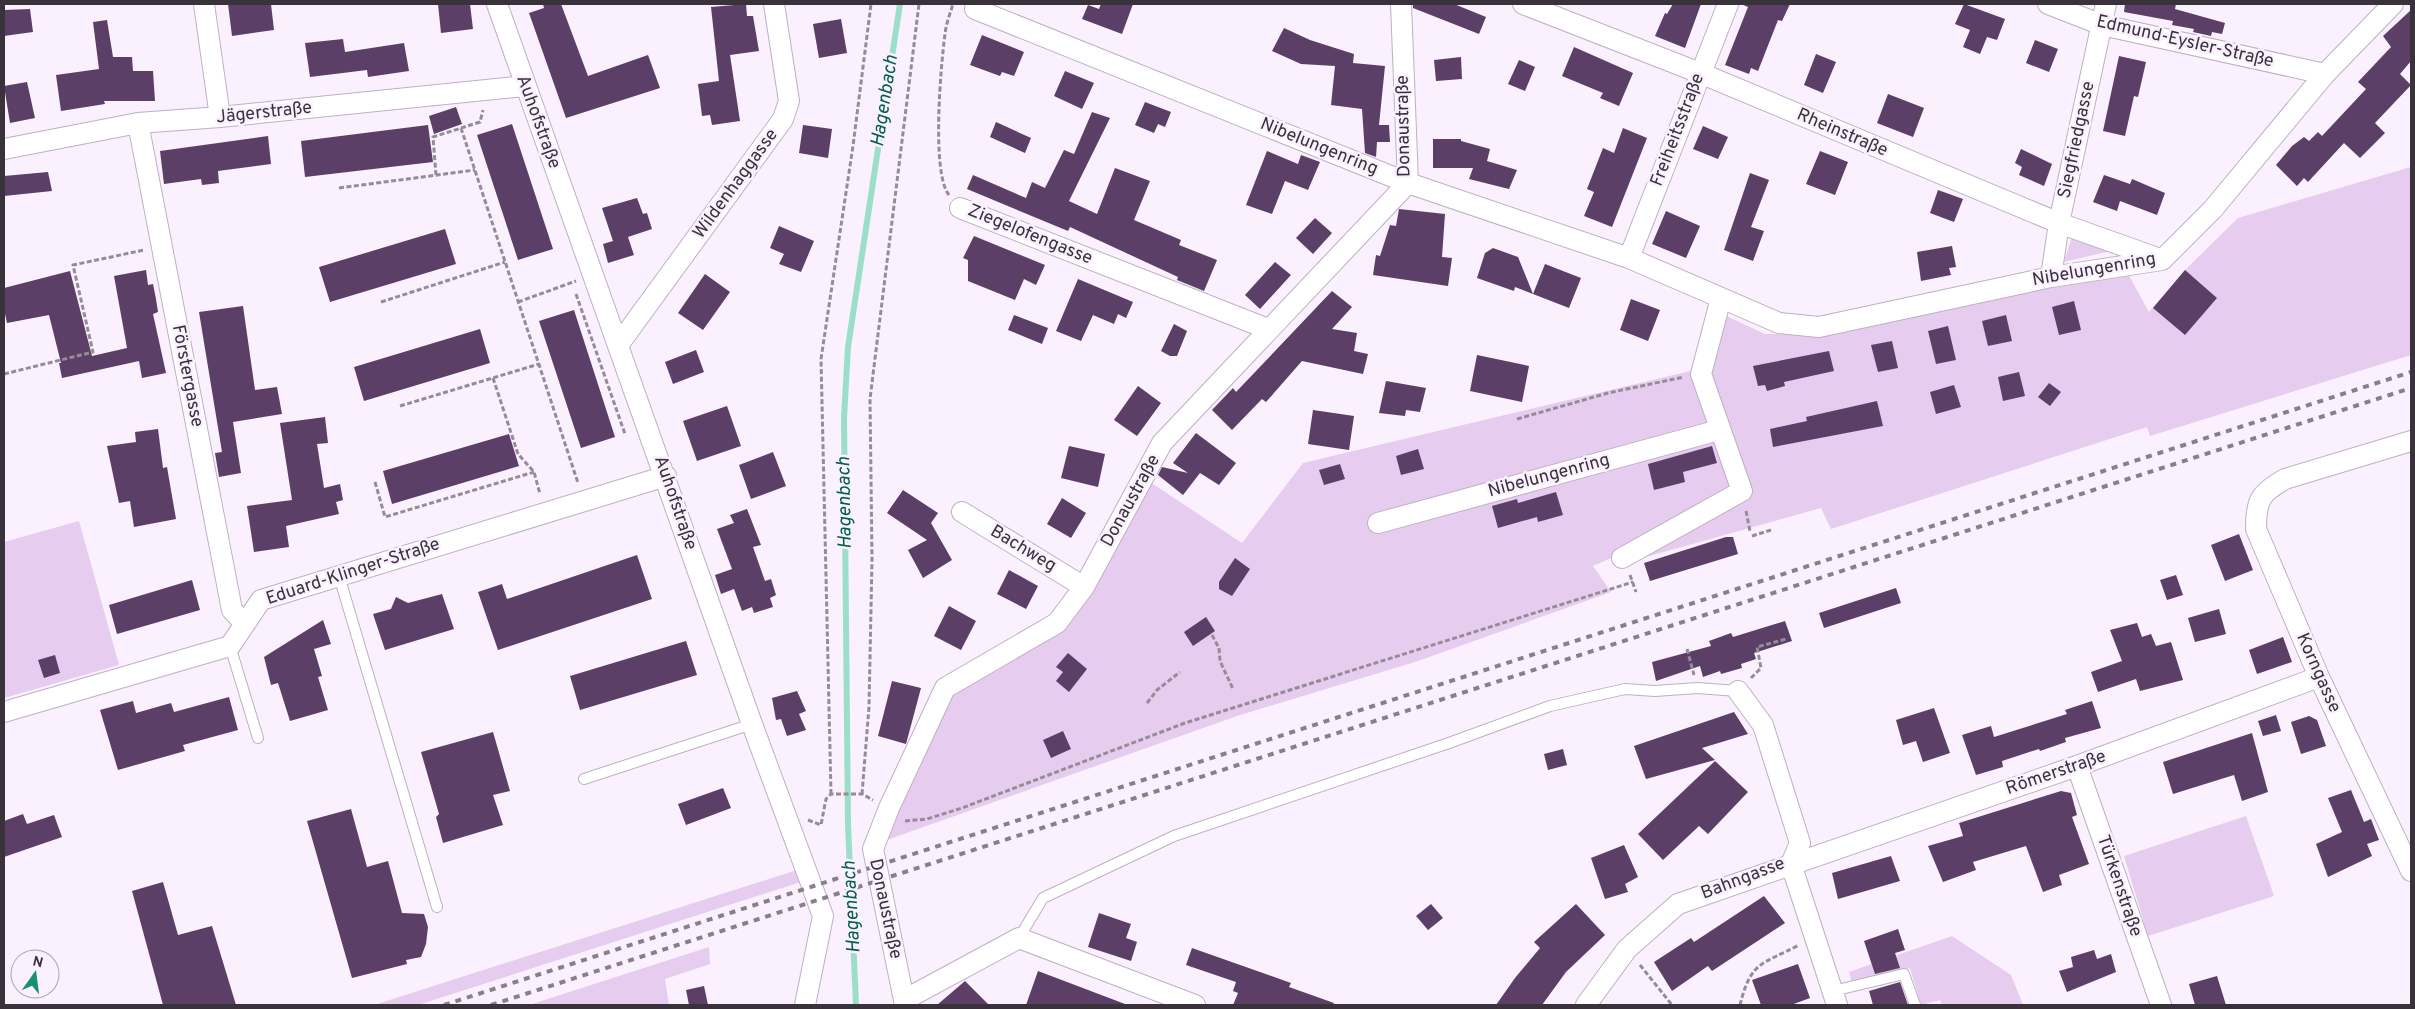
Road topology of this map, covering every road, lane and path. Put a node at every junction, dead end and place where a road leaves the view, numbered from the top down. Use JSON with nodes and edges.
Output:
{"nodes":[{"id":1,"x":204,"y":4,"type":"edge"},
{"id":2,"x":497,"y":4,"type":"edge"},
{"id":3,"x":774,"y":4,"type":"edge"},
{"id":4,"x":871,"y":4,"type":"edge"},
{"id":5,"x":919,"y":4,"type":"edge"},
{"id":6,"x":953,"y":4,"type":"edge"},
{"id":7,"x":1401,"y":4,"type":"edge"},
{"id":8,"x":1524,"y":4,"type":"edge"},
{"id":9,"x":1728,"y":4,"type":"edge"},
{"id":10,"x":2048,"y":4,"type":"edge"},
{"id":11,"x":2106,"y":4,"type":"edge"},
{"id":12,"x":2393,"y":4,"type":"edge"},
{"id":13,"x":975,"y":9,"type":"dead end"},
{"id":14,"x":2102,"y":25,"type":"junction"},
{"id":15,"x":1700,"y":73,"type":"junction"},
{"id":16,"x":2325,"y":74,"type":"junction"},
{"id":17,"x":525,"y":86,"type":"junction"},
{"id":18,"x":488,"y":90,"type":"junction"},
{"id":19,"x":220,"y":118,"type":"junction"},
{"id":20,"x":138,"y":123,"type":"junction"},
{"id":21,"x":461,"y":128,"type":"junction"},
{"id":22,"x":4,"y":149,"type":"edge"},
{"id":23,"x":475,"y":170,"type":"junction"},
{"id":24,"x":436,"y":175,"type":"junction"},
{"id":25,"x":1408,"y":183,"type":"junction"},
{"id":26,"x":339,"y":188,"type":"dead end"},
{"id":27,"x":960,"y":208,"type":"joint"},
{"id":28,"x":2059,"y":223,"type":"junction"},
{"id":29,"x":162,"y":247,"type":"junction"},
{"id":30,"x":1629,"y":258,"type":"junction"},
{"id":31,"x":2162,"y":260,"type":"junction"},
{"id":32,"x":505,"y":262,"type":"junction"},
{"id":33,"x":594,"y":274,"type":"junction"},
{"id":34,"x":2050,"y":277,"type":"junction"},
{"id":35,"x":1720,"y":298,"type":"junction"},
{"id":36,"x":380,"y":302,"type":"dead end"},
{"id":37,"x":518,"y":302,"type":"junction"},
{"id":38,"x":1268,"y":329,"type":"junction"},
{"id":39,"x":619,"y":344,"type":"junction"},
{"id":40,"x":539,"y":364,"type":"junction"},
{"id":41,"x":4,"y":374,"type":"edge"},
{"id":42,"x":1701,"y":374,"type":"junction"},
{"id":43,"x":493,"y":378,"type":"junction"},
{"id":44,"x":400,"y":406,"type":"dead end"},
{"id":45,"x":1517,"y":419,"type":"dead end"},
{"id":46,"x":1719,"y":430,"type":"junction"},
{"id":47,"x":2411,"y":441,"type":"edge"},
{"id":48,"x":534,"y":472,"type":"junction"},
{"id":49,"x":666,"y":476,"type":"junction"},
{"id":50,"x":375,"y":482,"type":"dead end"},
{"id":51,"x":584,"y":502,"type":"junction"},
{"id":52,"x":962,"y":512,"type":"dead end"},
{"id":53,"x":546,"y":513,"type":"junction"},
{"id":54,"x":1378,"y":523,"type":"dead end"},
{"id":55,"x":1771,"y":530,"type":"dead end"},
{"id":56,"x":1752,"y":536,"type":"dead end"},
{"id":57,"x":1622,"y":558,"type":"dead end"},
{"id":58,"x":340,"y":576,"type":"junction"},
{"id":59,"x":1633,"y":582,"type":"dead end"},
{"id":60,"x":1084,"y":587,"type":"junction"},
{"id":61,"x":245,"y":624,"type":"junction"},
{"id":62,"x":1212,"y":635,"type":"dead end"},
{"id":63,"x":1786,"y":639,"type":"dead end"},
{"id":64,"x":230,"y":646,"type":"junction"},
{"id":65,"x":1687,"y":649,"type":"dead end"},
{"id":66,"x":1692,"y":669,"type":"dead end"},
{"id":67,"x":1180,"y":672,"type":"dead end"},
{"id":68,"x":2319,"y":677,"type":"junction"},
{"id":69,"x":1233,"y":689,"type":"dead end"},
{"id":70,"x":1738,"y":691,"type":"junction"},
{"id":71,"x":1147,"y":702,"type":"dead end"},
{"id":72,"x":4,"y":712,"type":"edge"},
{"id":73,"x":752,"y":724,"type":"junction"},
{"id":74,"x":258,"y":738,"type":"dead end"},
{"id":75,"x":2077,"y":766,"type":"junction"},
{"id":76,"x":584,"y":779,"type":"dead end"},
{"id":77,"x":830,"y":794,"type":"junction"},
{"id":78,"x":889,"y":808,"type":"junction"},
{"id":79,"x":788,"y":820,"type":"junction"},
{"id":80,"x":1791,"y":864,"type":"junction"},
{"id":81,"x":2411,"y":872,"type":"edge"},
{"id":82,"x":437,"y":907,"type":"dead end"},
{"id":83,"x":1815,"y":936,"type":"junction"},
{"id":84,"x":1019,"y":938,"type":"junction"},
{"id":85,"x":1627,"y":949,"type":"junction"},
{"id":86,"x":1835,"y":998,"type":"edge"},
{"id":87,"x":904,"y":1003,"type":"edge"},
{"id":88,"x":805,"y":1005,"type":"edge"},
{"id":89,"x":1195,"y":1005,"type":"edge"},
{"id":90,"x":1586,"y":1005,"type":"edge"},
{"id":91,"x":1672,"y":1005,"type":"edge"},
{"id":92,"x":1740,"y":1005,"type":"edge"},
{"id":93,"x":1915,"y":1005,"type":"edge"},
{"id":94,"x":2161,"y":1005,"type":"edge"}],
"edges":[{"from":1,"to":19,"type":"street"},
{"from":2,"to":17,"type":"street","name":"Auhofstraße"},
{"from":3,"to":39,"type":"street","name":"Wildenhaggasse"},
{"from":4,"to":77,"type":"path"},
{"from":5,"to":77,"type":"path"},
{"from":6,"to":27,"type":"path","name":"Ziegelofengasse"},
{"from":7,"to":25,"type":"street","name":"Donaustraße"},
{"from":8,"to":15,"type":"street","name":"Rheinstraße"},
{"from":9,"to":15,"type":"street","name":"Freiheitsstraße"},
{"from":10,"to":14,"type":"street","name":"Edmund-Eysler-Straße"},
{"from":11,"to":14,"type":"street","name":"Siegfriedgasse"},
{"from":12,"to":16,"type":"street","name":"Nibelungenring"},
{"from":13,"to":25,"type":"street","name":"Nibelungenring"},
{"from":14,"to":16,"type":"street","name":"Edmund-Eysler-Straße"},
{"from":14,"to":28,"type":"street","name":"Siegfriedgasse"},
{"from":15,"to":28,"type":"street","name":"Rheinstraße"},
{"from":15,"to":30,"type":"street","name":"Freiheitsstraße"},
{"from":16,"to":31,"type":"street","name":"Nibelungenring"},
{"from":17,"to":18,"type":"street","name":"Jägerstraße"},
{"from":17,"to":33,"type":"street","name":"Auhofstraße"},
{"from":18,"to":19,"type":"street","name":"Jägerstraße"},
{"from":18,"to":21,"type":"path"},
{"from":19,"to":20,"type":"street","name":"Jägerstraße"},
{"from":20,"to":22,"type":"street","name":"Jägerstraße"},
{"from":20,"to":29,"type":"street","name":"Förstergasse"},
{"from":21,"to":23,"type":"path"},
{"from":21,"to":24,"type":"path"},
{"from":23,"to":24,"type":"path"},
{"from":23,"to":32,"type":"path"},
{"from":24,"to":26,"type":"path"},
{"from":25,"to":30,"type":"street","name":"Nibelungenring"},
{"from":25,"to":38,"type":"street","name":"Donaustraße"},
{"from":27,"to":38,"type":"street","name":"Ziegelofengasse"},
{"from":28,"to":31,"type":"street","name":"Rheinstraße"},
{"from":28,"to":34,"type":"street","name":"Siegfriedgasse"},
{"from":29,"to":41,"type":"path"},
{"from":29,"to":61,"type":"street","name":"Förstergasse"},
{"from":30,"to":35,"type":"street","name":"Nibelungenring"},
{"from":31,"to":34,"type":"street","name":"Nibelungenring"},
{"from":32,"to":36,"type":"path"},
{"from":32,"to":37,"type":"path"},
{"from":33,"to":37,"type":"path"},
{"from":33,"to":39,"type":"street","name":"Auhofstraße"},
{"from":34,"to":35,"type":"street","name":"Nibelungenring"},
{"from":35,"to":42,"type":"street"},
{"from":37,"to":40,"type":"path"},
{"from":38,"to":60,"type":"street","name":"Donaustraße"},
{"from":39,"to":49,"type":"street","name":"Auhofstraße"},
{"from":40,"to":43,"type":"path"},
{"from":40,"to":51,"type":"path"},
{"from":42,"to":45,"type":"path"},
{"from":42,"to":46,"type":"street"},
{"from":43,"to":44,"type":"path"},
{"from":43,"to":48,"type":"path"},
{"from":46,"to":54,"type":"street","name":"Nibelungenring"},
{"from":46,"to":57,"type":"street"},
{"from":47,"to":68,"type":"street","name":"Korngasse"},
{"from":48,"to":50,"type":"path"},
{"from":48,"to":53,"type":"path"},
{"from":49,"to":51,"type":"street","name":"Eduard-Klinger-Straße"},
{"from":49,"to":73,"type":"street","name":"Auhofstraße"},
{"from":51,"to":53,"type":"street","name":"Eduard-Klinger-Straße"},
{"from":52,"to":60,"type":"street","name":"Bachweg"},
{"from":53,"to":58,"type":"street","name":"Eduard-Klinger-Straße"},
{"from":55,"to":56,"type":"path"},
{"from":58,"to":61,"type":"street","name":"Eduard-Klinger-Straße"},
{"from":58,"to":82,"type":"lane"},
{"from":59,"to":78,"type":"path"},
{"from":60,"to":78,"type":"street","name":"Donaustraße"},
{"from":61,"to":64,"type":"street","name":"Eduard-Klinger-Straße"},
{"from":62,"to":69,"type":"path"},
{"from":63,"to":70,"type":"path"},
{"from":64,"to":72,"type":"street"},
{"from":64,"to":74,"type":"lane"},
{"from":65,"to":66,"type":"path"},
{"from":67,"to":71,"type":"path"},
{"from":68,"to":75,"type":"street","name":"Römerstraße"},
{"from":68,"to":81,"type":"street","name":"Korngasse"},
{"from":70,"to":80,"type":"street","name":"Bahngasse"},
{"from":70,"to":84,"type":"lane"},
{"from":73,"to":76,"type":"lane"},
{"from":73,"to":79,"type":"street","name":"Auhofstraße"},
{"from":75,"to":80,"type":"street","name":"Römerstraße"},
{"from":75,"to":94,"type":"street","name":"Türkenstraße"},
{"from":77,"to":79,"type":"path"},
{"from":78,"to":87,"type":"street","name":"Donaustraße"},
{"from":79,"to":88,"type":"street","name":"Auhofstraße"},
{"from":80,"to":83,"type":"street"},
{"from":80,"to":85,"type":"street","name":"Bahngasse"},
{"from":83,"to":86,"type":"street"},
{"from":83,"to":92,"type":"path"},
{"from":84,"to":87,"type":"street"},
{"from":84,"to":89,"type":"street"},
{"from":85,"to":90,"type":"street","name":"Bahngasse"},
{"from":85,"to":91,"type":"path"},
{"from":86,"to":93,"type":"lane"}]}
